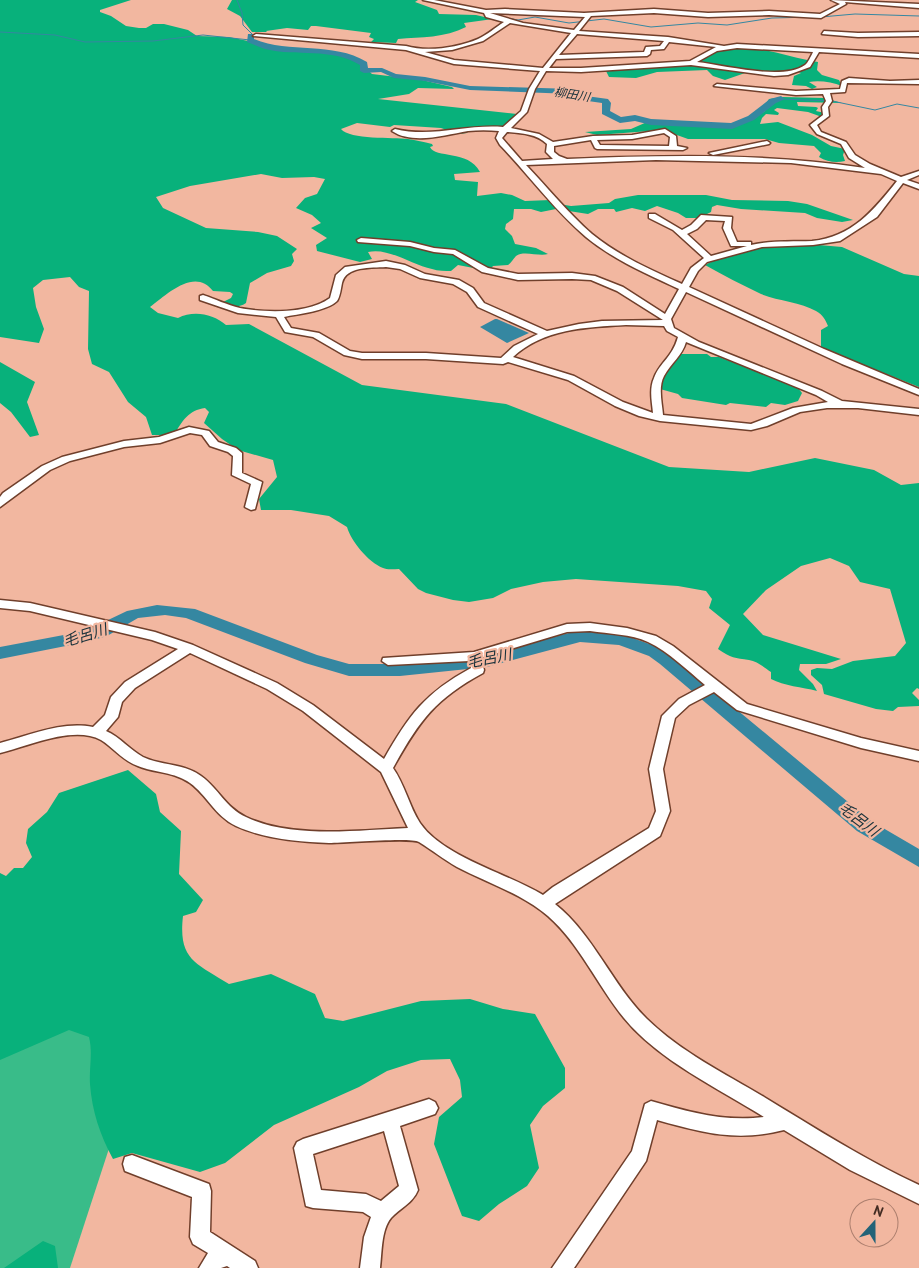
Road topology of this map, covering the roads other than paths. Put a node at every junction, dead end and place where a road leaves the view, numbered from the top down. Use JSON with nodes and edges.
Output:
{"nodes":[{"id":1,"x":426,"y":0,"type":"edge"},
{"id":2,"x":832,"y":0,"type":"edge"},
{"id":3,"x":902,"y":0,"type":"edge"},
{"id":4,"x":840,"y":1,"type":"edge"},
{"id":5,"x":911,"y":5,"type":"junction"},
{"id":6,"x":919,"y":6,"type":"edge"},
{"id":7,"x":486,"y":12,"type":"junction"},
{"id":8,"x":567,"y":14,"type":"junction"},
{"id":9,"x":589,"y":15,"type":"junction"},
{"id":10,"x":823,"y":19,"type":"junction"},
{"id":11,"x":508,"y":22,"type":"junction"},
{"id":12,"x":538,"y":28,"type":"junction"},
{"id":13,"x":573,"y":32,"type":"junction"},
{"id":14,"x":824,"y":33,"type":"junction"},
{"id":15,"x":919,"y":34,"type":"edge"},
{"id":16,"x":256,"y":36,"type":"dead end"},
{"id":17,"x":668,"y":39,"type":"junction"},
{"id":18,"x":725,"y":47,"type":"junction"},
{"id":19,"x":420,"y":50,"type":"junction"},
{"id":20,"x":819,"y":51,"type":"junction"},
{"id":21,"x":919,"y":56,"type":"edge"},
{"id":22,"x":553,"y":57,"type":"junction"},
{"id":23,"x":691,"y":63,"type":"junction"},
{"id":24,"x":544,"y":70,"type":"junction"},
{"id":25,"x":758,"y":72,"type":"junction"},
{"id":26,"x":919,"y":82,"type":"edge"},
{"id":27,"x":716,"y":86,"type":"dead end"},
{"id":28,"x":758,"y":89,"type":"junction"},
{"id":29,"x":826,"y":92,"type":"junction"},
{"id":30,"x":505,"y":128,"type":"junction"},
{"id":31,"x":395,"y":131,"type":"dead end"},
{"id":32,"x":593,"y":138,"type":"junction"},
{"id":33,"x":767,"y":143,"type":"dead end"},
{"id":34,"x":551,"y":144,"type":"junction"},
{"id":35,"x":673,"y":147,"type":"junction"},
{"id":36,"x":683,"y":148,"type":"dead end"},
{"id":37,"x":513,"y":154,"type":"junction"},
{"id":38,"x":676,"y":157,"type":"junction"},
{"id":39,"x":708,"y":157,"type":"junction"},
{"id":40,"x":560,"y":159,"type":"junction"},
{"id":41,"x":522,"y":163,"type":"junction"},
{"id":42,"x":880,"y":172,"type":"junction"},
{"id":43,"x":919,"y":172,"type":"edge"},
{"id":44,"x":902,"y":179,"type":"junction"},
{"id":45,"x":919,"y":186,"type":"edge"},
{"id":46,"x":652,"y":216,"type":"dead end"},
{"id":47,"x":682,"y":233,"type":"junction"},
{"id":48,"x":361,"y":240,"type":"dead end"},
{"id":49,"x":762,"y":245,"type":"junction"},
{"id":50,"x":709,"y":258,"type":"junction"},
{"id":51,"x":686,"y":288,"type":"junction"},
{"id":52,"x":203,"y":298,"type":"dead end"},
{"id":53,"x":279,"y":315,"type":"junction"},
{"id":54,"x":667,"y":321,"type":"junction"},
{"id":55,"x":548,"y":334,"type":"junction"},
{"id":56,"x":683,"y":336,"type":"junction"},
{"id":57,"x":506,"y":358,"type":"junction"},
{"id":58,"x":919,"y":392,"type":"edge"},
{"id":59,"x":840,"y":404,"type":"junction"},
{"id":60,"x":919,"y":412,"type":"edge"},
{"id":61,"x":658,"y":417,"type":"junction"},
{"id":62,"x":0,"y":504,"type":"edge"},
{"id":63,"x":251,"y":507,"type":"dead end"},
{"id":64,"x":3,"y":602,"type":"edge"},
{"id":65,"x":189,"y":648,"type":"junction"},
{"id":66,"x":388,"y":661,"type":"dead end"},
{"id":67,"x":475,"y":661,"type":"junction"},
{"id":68,"x":708,"y":690,"type":"junction"},
{"id":69,"x":97,"y":732,"type":"junction"},
{"id":70,"x":0,"y":748,"type":"edge"},
{"id":71,"x":919,"y":756,"type":"edge"},
{"id":72,"x":386,"y":768,"type":"junction"},
{"id":73,"x":420,"y":834,"type":"junction"},
{"id":74,"x":544,"y":904,"type":"junction"},
{"id":75,"x":429,"y":1108,"type":"dead end"},
{"id":76,"x":390,"y":1121,"type":"junction"},
{"id":77,"x":786,"y":1121,"type":"junction"},
{"id":78,"x":132,"y":1164,"type":"dead end"},
{"id":79,"x":919,"y":1195,"type":"edge"},
{"id":80,"x":382,"y":1213,"type":"junction"},
{"id":81,"x":230,"y":1255,"type":"junction"},
{"id":82,"x":209,"y":1268,"type":"edge"},
{"id":83,"x":248,"y":1268,"type":"edge"},
{"id":84,"x":370,"y":1268,"type":"edge"},
{"id":85,"x":562,"y":1268,"type":"edge"}],
"edges":[{"from":1,"to":7,"type":"street"},
{"from":2,"to":4,"type":"street"},
{"from":3,"to":5,"type":"street"},
{"from":4,"to":5,"type":"street"},
{"from":4,"to":10,"type":"street"},
{"from":5,"to":6,"type":"street"},
{"from":7,"to":8,"type":"street"},
{"from":7,"to":11,"type":"street"},
{"from":8,"to":9,"type":"street"},
{"from":8,"to":12,"type":"street"},
{"from":9,"to":10,"type":"street"},
{"from":9,"to":13,"type":"street"},
{"from":10,"to":14,"type":"street"},
{"from":11,"to":12,"type":"street"},
{"from":11,"to":19,"type":"street"},
{"from":12,"to":13,"type":"street"},
{"from":13,"to":17,"type":"street"},
{"from":13,"to":22,"type":"street"},
{"from":14,"to":15,"type":"street"},
{"from":14,"to":20,"type":"street"},
{"from":16,"to":19,"type":"street"},
{"from":17,"to":18,"type":"street"},
{"from":17,"to":22,"type":"street"},
{"from":18,"to":20,"type":"street"},
{"from":18,"to":23,"type":"street"},
{"from":19,"to":24,"type":"street"},
{"from":20,"to":21,"type":"street"},
{"from":20,"to":25,"type":"street"},
{"from":22,"to":24,"type":"street"},
{"from":23,"to":24,"type":"street"},
{"from":23,"to":25,"type":"street"},
{"from":24,"to":30,"type":"street"},
{"from":25,"to":28,"type":"street"},
{"from":26,"to":29,"type":"street"},
{"from":27,"to":28,"type":"street"},
{"from":28,"to":29,"type":"street"},
{"from":29,"to":42,"type":"street"},
{"from":30,"to":31,"type":"street"},
{"from":30,"to":34,"type":"street"},
{"from":30,"to":37,"type":"street"},
{"from":32,"to":34,"type":"street"},
{"from":32,"to":35,"type":"street"},
{"from":32,"to":35,"type":"street"},
{"from":33,"to":39,"type":"street"},
{"from":34,"to":40,"type":"street"},
{"from":35,"to":36,"type":"street"},
{"from":35,"to":38,"type":"street"},
{"from":37,"to":40,"type":"street"},
{"from":37,"to":41,"type":"street"},
{"from":38,"to":39,"type":"street"},
{"from":38,"to":40,"type":"street"},
{"from":39,"to":42,"type":"street"},
{"from":40,"to":41,"type":"street"},
{"from":41,"to":51,"type":"street"},
{"from":42,"to":44,"type":"street"},
{"from":43,"to":44,"type":"street"},
{"from":44,"to":45,"type":"street"},
{"from":44,"to":49,"type":"street"},
{"from":46,"to":47,"type":"street"},
{"from":47,"to":49,"type":"street"},
{"from":47,"to":50,"type":"street"},
{"from":48,"to":54,"type":"street"},
{"from":49,"to":50,"type":"street"},
{"from":50,"to":51,"type":"street"},
{"from":51,"to":54,"type":"street"},
{"from":51,"to":58,"type":"street"},
{"from":52,"to":53,"type":"street"},
{"from":53,"to":55,"type":"street"},
{"from":53,"to":57,"type":"street"},
{"from":54,"to":55,"type":"street"},
{"from":54,"to":56,"type":"street"},
{"from":55,"to":57,"type":"street"},
{"from":56,"to":59,"type":"street"},
{"from":56,"to":61,"type":"street"},
{"from":57,"to":61,"type":"street"},
{"from":59,"to":60,"type":"street"},
{"from":59,"to":61,"type":"street"},
{"from":62,"to":63,"type":"street"},
{"from":64,"to":65,"type":"street"},
{"from":65,"to":69,"type":"street"},
{"from":65,"to":72,"type":"street"},
{"from":66,"to":67,"type":"street"},
{"from":67,"to":68,"type":"street"},
{"from":67,"to":72,"type":"street"},
{"from":68,"to":71,"type":"street"},
{"from":68,"to":74,"type":"street"},
{"from":69,"to":70,"type":"street"},
{"from":69,"to":73,"type":"street"},
{"from":72,"to":73,"type":"street"},
{"from":73,"to":74,"type":"street"},
{"from":74,"to":77,"type":"street"},
{"from":75,"to":76,"type":"street"},
{"from":76,"to":80,"type":"street"},
{"from":76,"to":80,"type":"street"},
{"from":77,"to":79,"type":"street"},
{"from":77,"to":85,"type":"street"},
{"from":78,"to":81,"type":"street"},
{"from":80,"to":84,"type":"street"},
{"from":81,"to":82,"type":"street"},
{"from":81,"to":83,"type":"street"}]}
